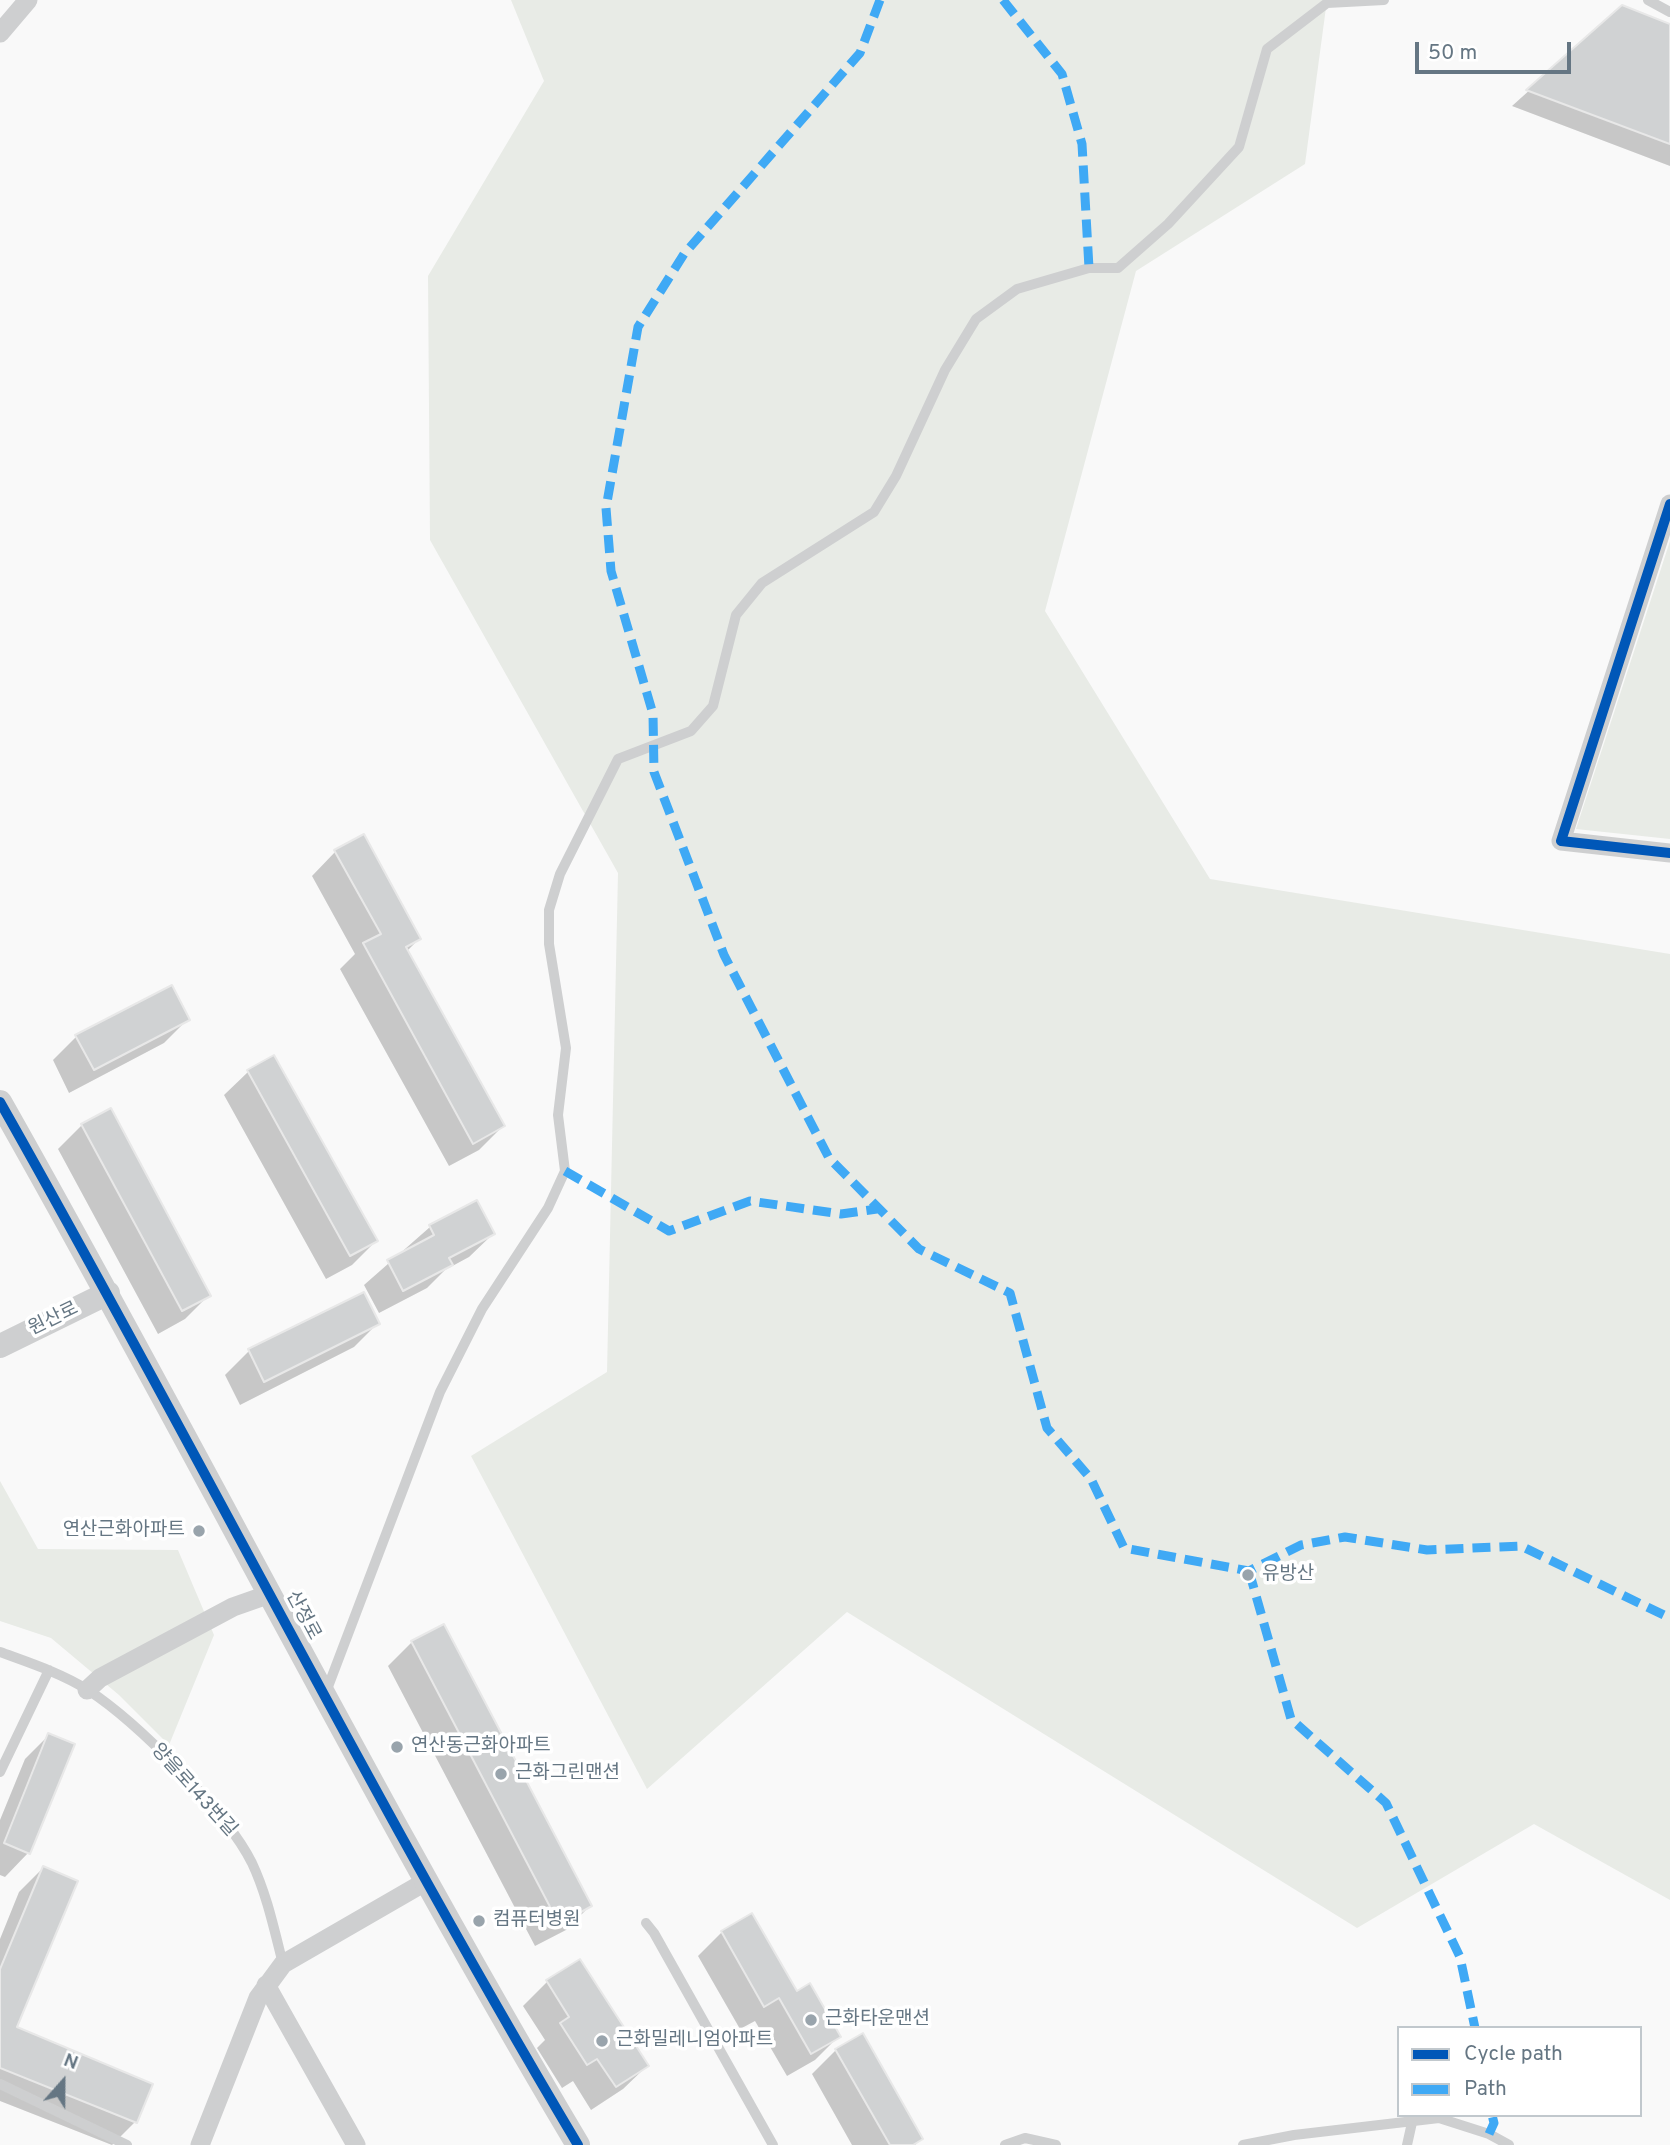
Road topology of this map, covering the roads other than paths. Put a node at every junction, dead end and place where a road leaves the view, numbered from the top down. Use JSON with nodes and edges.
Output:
{"nodes":[{"id":1,"x":28,"y":0,"type":"edge"},
{"id":2,"x":1384,"y":0,"type":"edge"},
{"id":3,"x":1648,"y":0,"type":"edge"},
{"id":4,"x":1670,"y":12,"type":"edge"},
{"id":5,"x":0,"y":33,"type":"edge"},
{"id":6,"x":1670,"y":504,"type":"edge"},
{"id":7,"x":1670,"y":853,"type":"edge"},
{"id":8,"x":0,"y":1101,"type":"edge"},
{"id":9,"x":108,"y":1293,"type":"junction"},
{"id":10,"x":0,"y":1346,"type":"edge"},
{"id":11,"x":270,"y":1594,"type":"junction"},
{"id":12,"x":0,"y":1652,"type":"edge"},
{"id":13,"x":49,"y":1670,"type":"junction"},
{"id":14,"x":87,"y":1690,"type":"junction"},
{"id":15,"x":325,"y":1696,"type":"junction"},
{"id":16,"x":0,"y":1772,"type":"edge"},
{"id":17,"x":425,"y":1882,"type":"junction"},
{"id":18,"x":646,"y":1923,"type":"dead end"},
{"id":19,"x":283,"y":1964,"type":"junction"},
{"id":20,"x":267,"y":1986,"type":"junction"},
{"id":21,"x":0,"y":2084,"type":"edge"},
{"id":22,"x":1413,"y":2118,"type":"junction"},
{"id":23,"x":1250,"y":2144,"type":"edge"},
{"id":24,"x":127,"y":2145,"type":"edge"},
{"id":25,"x":200,"y":2145,"type":"edge"},
{"id":26,"x":356,"y":2145,"type":"edge"},
{"id":27,"x":578,"y":2145,"type":"edge"},
{"id":28,"x":773,"y":2145,"type":"edge"},
{"id":29,"x":1005,"y":2145,"type":"edge"},
{"id":30,"x":1056,"y":2145,"type":"edge"},
{"id":31,"x":1407,"y":2145,"type":"edge"},
{"id":32,"x":1509,"y":2145,"type":"edge"}],
"edges":[{"from":1,"to":5,"type":"street"},
{"from":2,"to":15,"type":"lane"},
{"from":3,"to":4,"type":"lane"},
{"from":6,"to":7,"type":"street"},
{"from":8,"to":9,"type":"street","name":"산정로"},
{"from":9,"to":10,"type":"street","name":"원산로"},
{"from":9,"to":11,"type":"street","name":"산정로"},
{"from":11,"to":14,"type":"street"},
{"from":11,"to":15,"type":"street","name":"산정로"},
{"from":12,"to":13,"type":"lane","name":"양을로143번길"},
{"from":13,"to":14,"type":"lane","name":"양을로143번길"},
{"from":13,"to":16,"type":"lane"},
{"from":14,"to":19,"type":"lane","name":"양을로143번길"},
{"from":15,"to":17,"type":"street","name":"산정로"},
{"from":17,"to":19,"type":"street"},
{"from":17,"to":27,"type":"street","name":"산정로"},
{"from":18,"to":28,"type":"lane"},
{"from":19,"to":20,"type":"street"},
{"from":20,"to":25,"type":"street"},
{"from":20,"to":26,"type":"street"},
{"from":21,"to":24,"type":"lane"},
{"from":22,"to":23,"type":"lane"},
{"from":22,"to":31,"type":"lane"},
{"from":22,"to":32,"type":"lane"},
{"from":29,"to":30,"type":"lane"}]}
